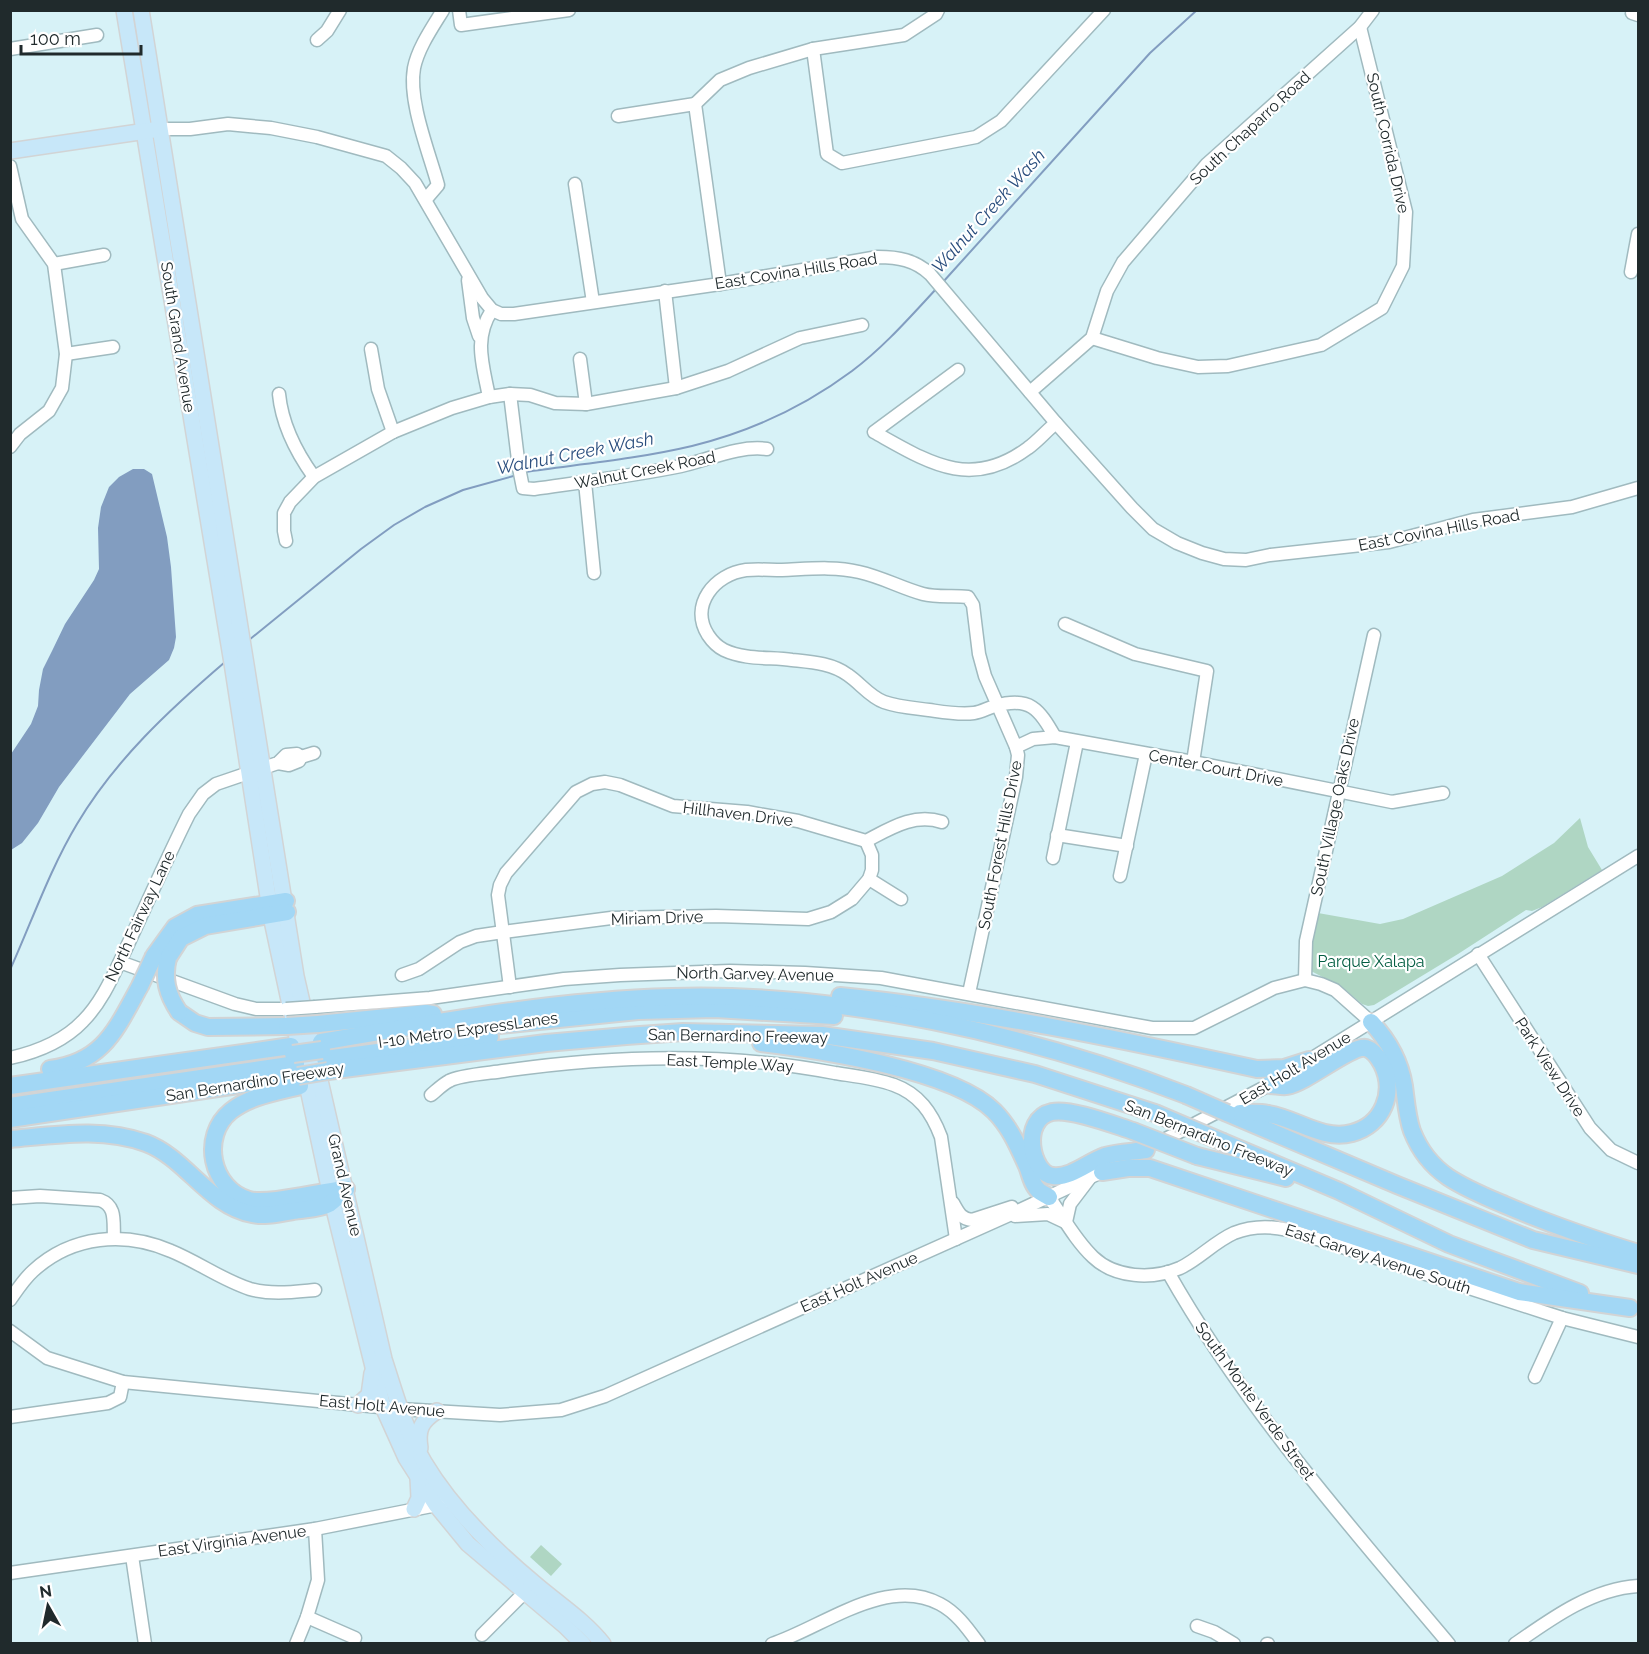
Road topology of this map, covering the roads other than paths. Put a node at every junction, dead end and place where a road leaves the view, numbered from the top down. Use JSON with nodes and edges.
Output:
{"nodes":[{"id":1,"x":124,"y":10,"type":"edge"},
{"id":2,"x":141,"y":10,"type":"edge"},
{"id":3,"x":340,"y":10,"type":"edge"},
{"id":4,"x":443,"y":10,"type":"edge"},
{"id":5,"x":459,"y":10,"type":"edge"},
{"id":6,"x":569,"y":10,"type":"edge"},
{"id":7,"x":938,"y":10,"type":"edge"},
{"id":8,"x":1373,"y":10,"type":"edge"},
{"id":9,"x":1101,"y":11,"type":"edge"},
{"id":10,"x":1360,"y":27,"type":"junction"},
{"id":11,"x":97,"y":36,"type":"dead end"},
{"id":12,"x":317,"y":40,"type":"dead end"},
{"id":13,"x":10,"y":49,"type":"edge"},
{"id":14,"x":813,"y":49,"type":"junction"},
{"id":15,"x":695,"y":104,"type":"junction"},
{"id":16,"x":618,"y":116,"type":"dead end"},
{"id":17,"x":152,"y":130,"type":"junction"},
{"id":18,"x":10,"y":152,"type":"edge"},
{"id":19,"x":10,"y":166,"type":"edge"},
{"id":20,"x":575,"y":184,"type":"dead end"},
{"id":21,"x":426,"y":199,"type":"junction"},
{"id":22,"x":1638,"y":234,"type":"edge"},
{"id":23,"x":104,"y":255,"type":"dead end"},
{"id":24,"x":54,"y":264,"type":"junction"},
{"id":25,"x":1631,"y":272,"type":"dead end"},
{"id":26,"x":468,"y":274,"type":"junction"},
{"id":27,"x":720,"y":284,"type":"junction"},
{"id":28,"x":665,"y":291,"type":"junction"},
{"id":29,"x":593,"y":302,"type":"junction"},
{"id":30,"x":492,"y":310,"type":"junction"},
{"id":31,"x":862,"y":325,"type":"dead end"},
{"id":32,"x":480,"y":337,"type":"junction"},
{"id":33,"x":1092,"y":338,"type":"junction"},
{"id":34,"x":113,"y":347,"type":"dead end"},
{"id":35,"x":371,"y":349,"type":"dead end"},
{"id":36,"x":66,"y":354,"type":"junction"},
{"id":37,"x":580,"y":359,"type":"dead end"},
{"id":38,"x":958,"y":370,"type":"dead end"},
{"id":39,"x":676,"y":388,"type":"junction"},
{"id":40,"x":1030,"y":392,"type":"junction"},
{"id":41,"x":279,"y":394,"type":"dead end"},
{"id":42,"x":510,"y":394,"type":"junction"},
{"id":43,"x":489,"y":397,"type":"junction"},
{"id":44,"x":586,"y":405,"type":"junction"},
{"id":45,"x":1056,"y":423,"type":"junction"},
{"id":46,"x":393,"y":432,"type":"junction"},
{"id":47,"x":10,"y":447,"type":"edge"},
{"id":48,"x":767,"y":449,"type":"dead end"},
{"id":49,"x":314,"y":477,"type":"junction"},
{"id":50,"x":585,"y":482,"type":"junction"},
{"id":51,"x":1638,"y":488,"type":"edge"},
{"id":52,"x":286,"y":541,"type":"dead end"},
{"id":53,"x":594,"y":573,"type":"dead end"},
{"id":54,"x":1065,"y":624,"type":"dead end"},
{"id":55,"x":1374,"y":634,"type":"dead end"},
{"id":56,"x":237,"y":650,"type":"junction"},
{"id":57,"x":997,"y":706,"type":"junction"},
{"id":58,"x":1055,"y":737,"type":"junction"},
{"id":59,"x":1077,"y":742,"type":"junction"},
{"id":60,"x":1016,"y":747,"type":"junction"},
{"id":61,"x":314,"y":753,"type":"dead end"},
{"id":62,"x":1146,"y":754,"type":"junction"},
{"id":63,"x":1193,"y":762,"type":"junction"},
{"id":64,"x":263,"y":767,"type":"junction"},
{"id":65,"x":248,"y":773,"type":"junction"},
{"id":66,"x":1338,"y":793,"type":"junction"},
{"id":67,"x":1443,"y":793,"type":"dead end"},
{"id":68,"x":942,"y":822,"type":"dead end"},
{"id":69,"x":1057,"y":835,"type":"junction"},
{"id":70,"x":866,"y":841,"type":"junction"},
{"id":71,"x":1127,"y":846,"type":"junction"},
{"id":72,"x":1638,"y":856,"type":"edge"},
{"id":73,"x":1053,"y":858,"type":"dead end"},
{"id":74,"x":1120,"y":876,"type":"dead end"},
{"id":75,"x":869,"y":879,"type":"junction"},
{"id":76,"x":901,"y":899,"type":"dead end"},
{"id":77,"x":278,"y":908,"type":"junction"},
{"id":78,"x":503,"y":932,"type":"junction"},
{"id":79,"x":1478,"y":954,"type":"junction"},
{"id":80,"x":161,"y":957,"type":"junction"},
{"id":81,"x":120,"y":962,"type":"junction"},
{"id":82,"x":402,"y":975,"type":"dead end"},
{"id":83,"x":1305,"y":980,"type":"junction"},
{"id":84,"x":510,"y":987,"type":"junction"},
{"id":85,"x":969,"y":993,"type":"junction"},
{"id":86,"x":798,"y":1001,"type":"junction"},
{"id":87,"x":317,"y":1016,"type":"junction"},
{"id":88,"x":286,"y":1017,"type":"junction"},
{"id":89,"x":457,"y":1019,"type":"junction"},
{"id":90,"x":926,"y":1020,"type":"junction"},
{"id":91,"x":1371,"y":1022,"type":"junction"},
{"id":92,"x":683,"y":1032,"type":"junction"},
{"id":93,"x":921,"y":1049,"type":"junction"},
{"id":94,"x":10,"y":1058,"type":"edge"},
{"id":95,"x":325,"y":1060,"type":"junction"},
{"id":96,"x":1309,"y":1060,"type":"junction"},
{"id":97,"x":296,"y":1065,"type":"junction"},
{"id":98,"x":10,"y":1075,"type":"edge"},
{"id":99,"x":1269,"y":1085,"type":"junction"},
{"id":100,"x":10,"y":1086,"type":"edge"},
{"id":101,"x":10,"y":1095,"type":"edge"},
{"id":102,"x":431,"y":1095,"type":"dead end"},
{"id":103,"x":10,"y":1106,"type":"edge"},
{"id":104,"x":1227,"y":1113,"type":"junction"},
{"id":105,"x":10,"y":1119,"type":"edge"},
{"id":106,"x":10,"y":1139,"type":"edge"},
{"id":107,"x":1146,"y":1150,"type":"junction"},
{"id":108,"x":1638,"y":1163,"type":"edge"},
{"id":109,"x":1096,"y":1175,"type":"junction"},
{"id":110,"x":1339,"y":1191,"type":"junction"},
{"id":111,"x":336,"y":1194,"type":"junction"},
{"id":112,"x":950,"y":1197,"type":"junction"},
{"id":113,"x":10,"y":1198,"type":"edge"},
{"id":114,"x":1043,"y":1200,"type":"junction"},
{"id":115,"x":1007,"y":1216,"type":"junction"},
{"id":116,"x":1066,"y":1222,"type":"junction"},
{"id":117,"x":114,"y":1238,"type":"junction"},
{"id":118,"x":956,"y":1239,"type":"junction"},
{"id":119,"x":1638,"y":1253,"type":"edge"},
{"id":120,"x":1638,"y":1265,"type":"edge"},
{"id":121,"x":1168,"y":1272,"type":"junction"},
{"id":122,"x":315,"y":1290,"type":"dead end"},
{"id":123,"x":10,"y":1300,"type":"edge"},
{"id":124,"x":1634,"y":1309,"type":"edge"},
{"id":125,"x":1562,"y":1318,"type":"junction"},
{"id":126,"x":10,"y":1331,"type":"edge"},
{"id":127,"x":1638,"y":1337,"type":"edge"},
{"id":128,"x":372,"y":1364,"type":"junction"},
{"id":129,"x":1535,"y":1377,"type":"dead end"},
{"id":130,"x":123,"y":1382,"type":"junction"},
{"id":131,"x":358,"y":1405,"type":"junction"},
{"id":132,"x":383,"y":1407,"type":"junction"},
{"id":133,"x":400,"y":1409,"type":"junction"},
{"id":134,"x":437,"y":1411,"type":"junction"},
{"id":135,"x":10,"y":1417,"type":"edge"},
{"id":136,"x":421,"y":1457,"type":"junction"},
{"id":137,"x":417,"y":1475,"type":"junction"},
{"id":138,"x":452,"y":1502,"type":"junction"},
{"id":139,"x":436,"y":1505,"type":"junction"},
{"id":140,"x":414,"y":1509,"type":"junction"},
{"id":141,"x":315,"y":1529,"type":"junction"},
{"id":142,"x":132,"y":1556,"type":"junction"},
{"id":143,"x":10,"y":1573,"type":"edge"},
{"id":144,"x":1638,"y":1586,"type":"edge"},
{"id":145,"x":529,"y":1588,"type":"junction"},
{"id":146,"x":308,"y":1617,"type":"junction"},
{"id":147,"x":1197,"y":1626,"type":"dead end"},
{"id":148,"x":482,"y":1635,"type":"dead end"},
{"id":149,"x":355,"y":1638,"type":"dead end"},
{"id":150,"x":776,"y":1643,"type":"edge"},
{"id":151,"x":145,"y":1644,"type":"edge"},
{"id":152,"x":296,"y":1644,"type":"edge"},
{"id":153,"x":583,"y":1644,"type":"edge"},
{"id":154,"x":603,"y":1644,"type":"edge"},
{"id":155,"x":979,"y":1644,"type":"edge"},
{"id":156,"x":1234,"y":1644,"type":"edge"},
{"id":157,"x":1449,"y":1644,"type":"edge"},
{"id":158,"x":1515,"y":1644,"type":"edge"}],
"edges":[{"from":1,"to":17,"type":"main road","name":"South Grand Avenue"},
{"from":2,"to":17,"type":"main road","name":"South Grand Avenue"},
{"from":3,"to":12,"type":"street"},
{"from":4,"to":21,"type":"street"},
{"from":5,"to":6,"type":"street"},
{"from":7,"to":14,"type":"street"},
{"from":8,"to":10,"type":"street","name":"South Chaparro Road"},
{"from":9,"to":14,"type":"street"},
{"from":10,"to":33,"type":"street","name":"South Chaparro Road"},
{"from":10,"to":33,"type":"street","name":"South Corrida Drive"},
{"from":11,"to":13,"type":"street"},
{"from":14,"to":15,"type":"street"},
{"from":15,"to":16,"type":"street"},
{"from":15,"to":27,"type":"street"},
{"from":17,"to":18,"type":"main road"},
{"from":17,"to":21,"type":"street"},
{"from":17,"to":56,"type":"main road","name":"South Grand Avenue"},
{"from":19,"to":24,"type":"street"},
{"from":20,"to":29,"type":"street"},
{"from":21,"to":26,"type":"street"},
{"from":22,"to":25,"type":"street"},
{"from":23,"to":24,"type":"street"},
{"from":24,"to":36,"type":"street"},
{"from":26,"to":30,"type":"street"},
{"from":26,"to":32,"type":"street"},
{"from":27,"to":28,"type":"street","name":"East Covina Hills Road"},
{"from":27,"to":40,"type":"street","name":"East Covina Hills Road"},
{"from":28,"to":29,"type":"street","name":"East Covina Hills Road"},
{"from":28,"to":39,"type":"street"},
{"from":29,"to":30,"type":"street","name":"East Covina Hills Road"},
{"from":30,"to":32,"type":"street"},
{"from":31,"to":39,"type":"street"},
{"from":32,"to":43,"type":"street"},
{"from":33,"to":40,"type":"street"},
{"from":34,"to":36,"type":"street"},
{"from":35,"to":46,"type":"street"},
{"from":36,"to":47,"type":"street"},
{"from":37,"to":44,"type":"street"},
{"from":38,"to":45,"type":"street"},
{"from":39,"to":44,"type":"street"},
{"from":40,"to":45,"type":"street","name":"East Covina Hills Road"},
{"from":41,"to":49,"type":"street"},
{"from":42,"to":43,"type":"street"},
{"from":42,"to":44,"type":"street"},
{"from":42,"to":50,"type":"street","name":"Walnut Creek Road"},
{"from":43,"to":46,"type":"street"},
{"from":45,"to":51,"type":"street","name":"East Covina Hills Road"},
{"from":46,"to":49,"type":"street"},
{"from":48,"to":50,"type":"street","name":"Walnut Creek Road"},
{"from":49,"to":52,"type":"street"},
{"from":50,"to":53,"type":"street"},
{"from":54,"to":63,"type":"street"},
{"from":55,"to":66,"type":"street","name":"South Village Oaks Drive"},
{"from":56,"to":64,"type":"main road","name":"Grand Avenue"},
{"from":56,"to":65,"type":"main road","name":"Grand Avenue"},
{"from":57,"to":57,"type":"street","name":"South Forest Hills Drive"},
{"from":57,"to":58,"type":"street"},
{"from":57,"to":60,"type":"street","name":"South Forest Hills Drive"},
{"from":58,"to":59,"type":"street","name":"Center Court Drive"},
{"from":58,"to":60,"type":"street"},
{"from":59,"to":62,"type":"street","name":"Center Court Drive"},
{"from":59,"to":69,"type":"street"},
{"from":60,"to":85,"type":"street","name":"South Forest Hills Drive"},
{"from":61,"to":64,"type":"street","name":"North Fairway Lane"},
{"from":62,"to":63,"type":"street","name":"Center Court Drive"},
{"from":62,"to":71,"type":"street"},
{"from":63,"to":66,"type":"street","name":"Center Court Drive"},
{"from":64,"to":65,"type":"street","name":"North Fairway Lane"},
{"from":64,"to":77,"type":"main road","name":"Grand Avenue"},
{"from":65,"to":77,"type":"main road","name":"Grand Avenue"},
{"from":65,"to":81,"type":"street","name":"North Fairway Lane"},
{"from":66,"to":67,"type":"street","name":"Center Court Drive"},
{"from":66,"to":83,"type":"street","name":"South Village Oaks Drive"},
{"from":68,"to":70,"type":"street"},
{"from":69,"to":71,"type":"street"},
{"from":69,"to":73,"type":"street"},
{"from":70,"to":75,"type":"street"},
{"from":70,"to":78,"type":"street","name":"Hillhaven Drive"},
{"from":71,"to":74,"type":"street"},
{"from":72,"to":79,"type":"street","name":"East Holt Avenue"},
{"from":75,"to":76,"type":"street"},
{"from":75,"to":78,"type":"street","name":"Miriam Drive"},
{"from":77,"to":80,"type":"highway"},
{"from":77,"to":111,"type":"main road","name":"Grand Avenue"},
{"from":78,"to":82,"type":"street","name":"Miriam Drive"},
{"from":78,"to":84,"type":"street","name":"Hillhaven Drive"},
{"from":79,"to":91,"type":"street","name":"East Holt Avenue"},
{"from":79,"to":108,"type":"street","name":"Park View Drive"},
{"from":80,"to":88,"type":"highway","bridge":true},
{"from":80,"to":98,"type":"highway","bridge":true},
{"from":81,"to":88,"type":"street"},
{"from":81,"to":94,"type":"street","name":"North Fairway Lane"},
{"from":83,"to":85,"type":"street","name":"North Garvey Avenue"},
{"from":83,"to":91,"type":"street"},
{"from":84,"to":85,"type":"street","name":"North Garvey Avenue"},
{"from":84,"to":87,"type":"street","name":"North Garvey Avenue"},
{"from":86,"to":89,"type":"highway","name":"San Bernardino Freeway"},
{"from":86,"to":90,"type":"highway","name":"San Bernardino Freeway"},
{"from":86,"to":96,"type":"highway"},
{"from":87,"to":88,"type":"highway","bridge":true},
{"from":87,"to":89,"type":"highway"},
{"from":89,"to":95,"type":"highway","name":"San Bernardino Freeway"},
{"from":90,"to":95,"type":"highway","name":"I-10 Metro ExpressLanes"},
{"from":90,"to":104,"type":"highway","name":"San Bernardino Freeway","bridge":true},
{"from":91,"to":96,"type":"street","name":"East Holt Avenue"},
{"from":91,"to":119,"type":"highway"},
{"from":92,"to":93,"type":"highway","name":"San Bernardino Freeway"},
{"from":92,"to":95,"type":"highway","name":"San Bernardino Freeway"},
{"from":92,"to":114,"type":"highway"},
{"from":93,"to":95,"type":"highway","name":"I-10 Metro ExpressLanes"},
{"from":93,"to":110,"type":"highway","name":"San Bernardino Freeway","bridge":true},
{"from":95,"to":97,"type":"highway"},
{"from":95,"to":97,"type":"highway","name":"San Bernardino Freeway"},
{"from":96,"to":99,"type":"street","name":"East Holt Avenue"},
{"from":97,"to":100,"type":"highway","name":"San Bernardino Freeway"},
{"from":97,"to":101,"type":"highway"},
{"from":97,"to":103,"type":"highway"},
{"from":97,"to":105,"type":"highway","name":"San Bernardino Freeway"},
{"from":97,"to":111,"type":"highway"},
{"from":99,"to":104,"type":"highway"},
{"from":99,"to":107,"type":"street","name":"East Holt Avenue"},
{"from":102,"to":112,"type":"street","name":"East Temple Way"},
{"from":104,"to":120,"type":"highway","name":"San Bernardino Freeway"},
{"from":106,"to":111,"type":"highway"},
{"from":107,"to":109,"type":"street","name":"East Holt Avenue"},
{"from":107,"to":110,"type":"highway","bridge":true},
{"from":109,"to":114,"type":"street","name":"East Holt Avenue"},
{"from":109,"to":116,"type":"street"},
{"from":109,"to":124,"type":"highway"},
{"from":110,"to":124,"type":"highway","name":"San Bernardino Freeway"},
{"from":111,"to":128,"type":"main road","name":"Grand Avenue"},
{"from":111,"to":133,"type":"main road","name":"Grand Avenue"},
{"from":112,"to":114,"type":"street"},
{"from":112,"to":118,"type":"street","name":"East Temple Way"},
{"from":113,"to":117,"type":"street"},
{"from":114,"to":115,"type":"street","name":"East Holt Avenue"},
{"from":114,"to":116,"type":"street","name":"East Garvey Avenue South"},
{"from":115,"to":116,"type":"street"},
{"from":115,"to":118,"type":"street","name":"East Holt Avenue"},
{"from":116,"to":121,"type":"street","name":"East Garvey Avenue South"},
{"from":117,"to":122,"type":"street"},
{"from":117,"to":123,"type":"street"},
{"from":118,"to":134,"type":"street","name":"East Holt Avenue"},
{"from":121,"to":125,"type":"street","name":"East Garvey Avenue South"},
{"from":121,"to":157,"type":"street","name":"South Monte Verde Street"},
{"from":125,"to":127,"type":"street","name":"East Garvey Avenue South"},
{"from":125,"to":129,"type":"street"},
{"from":126,"to":130,"type":"street","name":"East Holt Avenue"},
{"from":128,"to":131,"type":"main road"},
{"from":128,"to":132,"type":"main road","name":"Grand Avenue"},
{"from":130,"to":131,"type":"street","name":"East Holt Avenue"},
{"from":130,"to":135,"type":"street"},
{"from":131,"to":132,"type":"street","name":"East Holt Avenue"},
{"from":132,"to":133,"type":"street","name":"East Holt Avenue"},
{"from":132,"to":137,"type":"main road","name":"Grand Avenue"},
{"from":133,"to":134,"type":"street","name":"East Holt Avenue"},
{"from":133,"to":136,"type":"main road","name":"Grand Avenue"},
{"from":134,"to":136,"type":"main road"},
{"from":136,"to":138,"type":"main road","name":"Grand Avenue"},
{"from":137,"to":139,"type":"main road","name":"Grand Avenue"},
{"from":137,"to":140,"type":"main road"},
{"from":138,"to":139,"type":"street","name":"East Virginia Avenue"},
{"from":138,"to":145,"type":"main road","name":"Grand Avenue"},
{"from":139,"to":140,"type":"street","name":"East Virginia Avenue"},
{"from":139,"to":145,"type":"main road","name":"Grand Avenue"},
{"from":140,"to":141,"type":"street","name":"East Virginia Avenue"},
{"from":141,"to":142,"type":"street","name":"East Virginia Avenue"},
{"from":141,"to":146,"type":"street"},
{"from":142,"to":143,"type":"street","name":"East Virginia Avenue"},
{"from":142,"to":151,"type":"street"},
{"from":144,"to":158,"type":"street"},
{"from":145,"to":148,"type":"street"},
{"from":145,"to":153,"type":"main road","name":"Grand Avenue"},
{"from":145,"to":154,"type":"main road","name":"Grand Avenue"},
{"from":146,"to":149,"type":"street"},
{"from":146,"to":152,"type":"street"},
{"from":147,"to":156,"type":"street"},
{"from":150,"to":155,"type":"street"}]}
